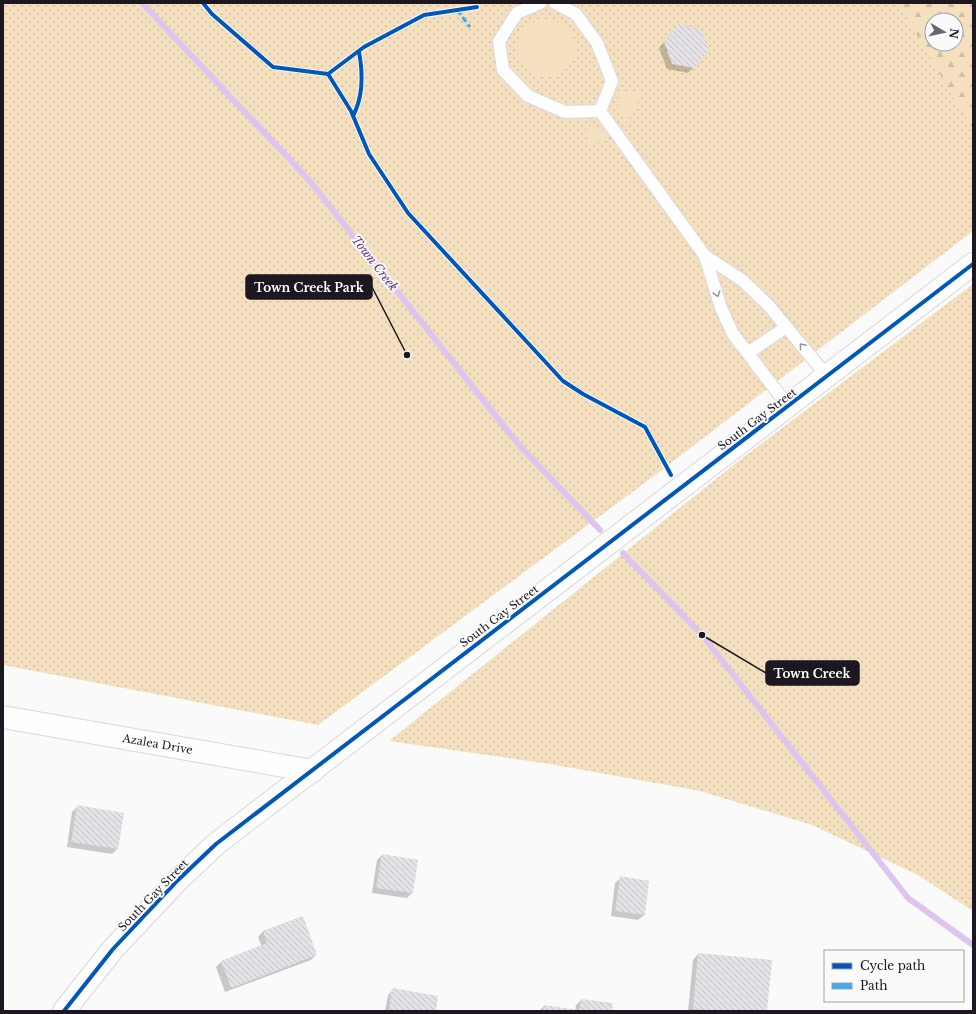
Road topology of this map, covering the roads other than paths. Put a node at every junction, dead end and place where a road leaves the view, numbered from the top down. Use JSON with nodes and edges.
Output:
{"nodes":[{"id":1,"x":540,"y":3,"type":"edge"},
{"id":2,"x":555,"y":3,"type":"edge"},
{"id":3,"x":600,"y":110,"type":"junction"},
{"id":4,"x":705,"y":256,"type":"junction"},
{"id":5,"x":973,"y":264,"type":"edge"},
{"id":6,"x":786,"y":327,"type":"junction"},
{"id":7,"x":748,"y":353,"type":"junction"},
{"id":8,"x":827,"y":376,"type":"junction"},
{"id":9,"x":788,"y":406,"type":"junction"},
{"id":10,"x":3,"y":717,"type":"edge"},
{"id":11,"x":313,"y":771,"type":"junction"},
{"id":12,"x":64,"y":1011,"type":"edge"}],
"edges":[{"from":1,"to":3,"type":"lane"},
{"from":2,"to":3,"type":"lane"},
{"from":3,"to":4,"type":"lane"},
{"from":4,"to":6,"type":"lane"},
{"from":4,"to":7,"type":"lane","one_way":true},
{"from":5,"to":8,"type":"street","name":"South Gay Street"},
{"from":6,"to":7,"type":"lane"},
{"from":8,"to":6,"type":"lane","one_way":true},
{"from":7,"to":9,"type":"lane"},
{"from":8,"to":9,"type":"street","name":"South Gay Street"},
{"from":9,"to":11,"type":"street","name":"South Gay Street"},
{"from":10,"to":11,"type":"street","name":"Azalea Drive"},
{"from":11,"to":12,"type":"street","name":"South Gay Street"}]}
